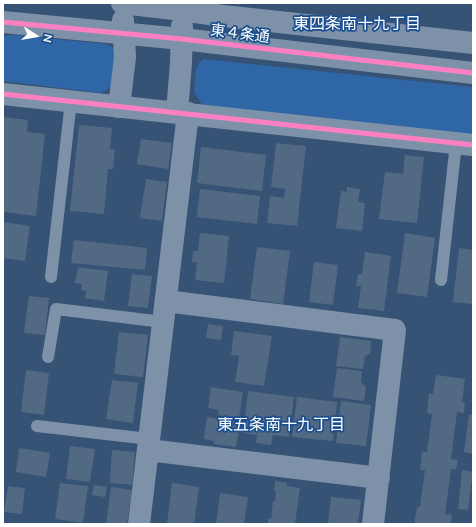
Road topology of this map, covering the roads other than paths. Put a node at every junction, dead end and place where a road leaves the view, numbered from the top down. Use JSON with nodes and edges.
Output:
{"nodes":[{"id":1,"x":122,"y":3,"type":"edge"},
{"id":2,"x":182,"y":6,"type":"edge"},
{"id":3,"x":3,"y":22,"type":"edge"},
{"id":4,"x":124,"y":34,"type":"junction"},
{"id":5,"x":182,"y":39,"type":"junction"},
{"id":6,"x":473,"y":43,"type":"edge"},
{"id":7,"x":473,"y":73,"type":"edge"},
{"id":8,"x":3,"y":94,"type":"edge"},
{"id":9,"x":71,"y":101,"type":"junction"},
{"id":10,"x":119,"y":107,"type":"junction"},
{"id":11,"x":182,"y":113,"type":"junction"},
{"id":12,"x":465,"y":144,"type":"edge"},
{"id":13,"x":51,"y":277,"type":"dead end"},
{"id":14,"x":441,"y":280,"type":"dead end"},
{"id":15,"x":166,"y":301,"type":"junction"},
{"id":16,"x":163,"y":322,"type":"junction"},
{"id":17,"x":48,"y":357,"type":"dead end"},
{"id":18,"x":37,"y":426,"type":"dead end"},
{"id":19,"x":149,"y":445,"type":"junction"},
{"id":20,"x":379,"y":478,"type":"junction"},
{"id":21,"x":139,"y":524,"type":"edge"},
{"id":22,"x":373,"y":524,"type":"edge"}],
"edges":[{"from":1,"to":2,"type":"street","name":"東４条通"},
{"from":1,"to":4,"type":"street"},
{"from":2,"to":5,"type":"street"},
{"from":2,"to":6,"type":"street","name":"東４条通"},
{"from":3,"to":4,"type":"street","name":"東４条通"},
{"from":4,"to":5,"type":"street","name":"東４条通"},
{"from":4,"to":10,"type":"street"},
{"from":5,"to":7,"type":"street","name":"東４条通"},
{"from":5,"to":11,"type":"street"},
{"from":8,"to":9,"type":"street"},
{"from":9,"to":10,"type":"street"},
{"from":9,"to":13,"type":"lane"},
{"from":10,"to":11,"type":"street"},
{"from":11,"to":12,"type":"street"},
{"from":11,"to":15,"type":"street"},
{"from":12,"to":14,"type":"lane"},
{"from":15,"to":16,"type":"street"},
{"from":15,"to":20,"type":"street"},
{"from":16,"to":17,"type":"lane"},
{"from":16,"to":19,"type":"street"},
{"from":18,"to":19,"type":"lane"},
{"from":19,"to":20,"type":"street"},
{"from":19,"to":21,"type":"street"},
{"from":20,"to":22,"type":"street"}]}
